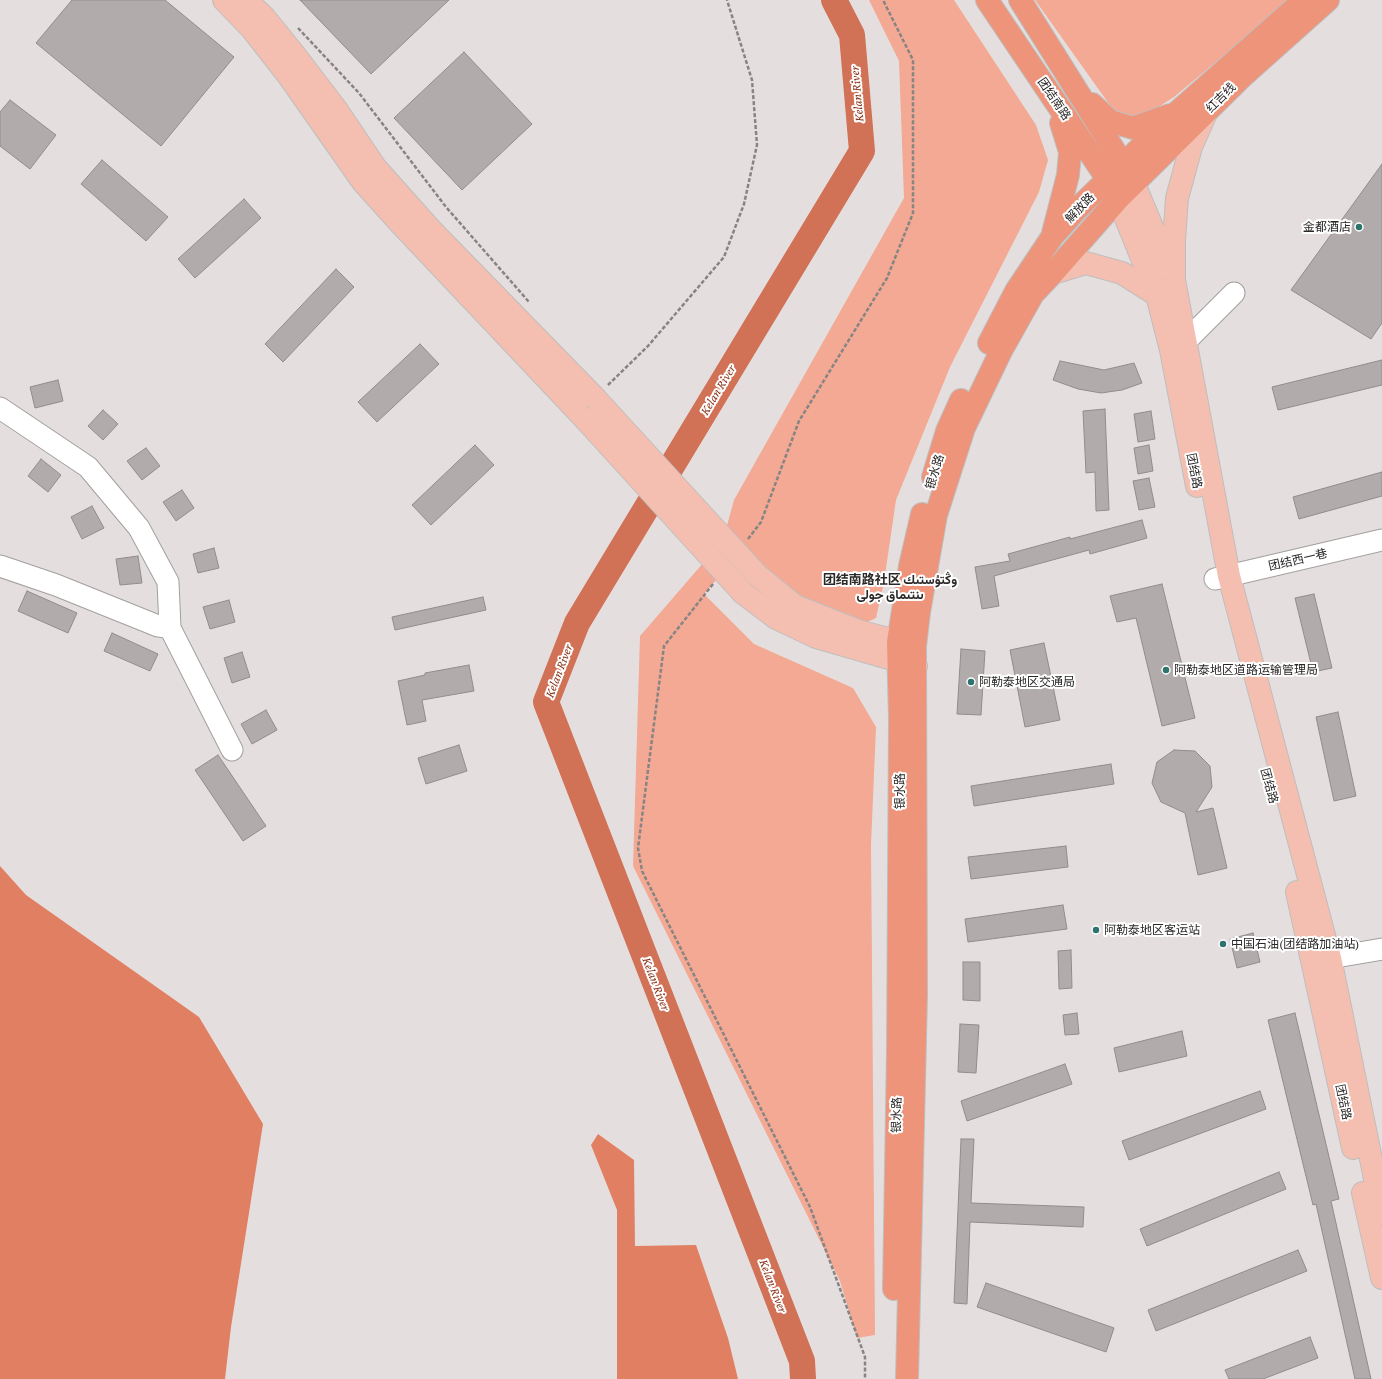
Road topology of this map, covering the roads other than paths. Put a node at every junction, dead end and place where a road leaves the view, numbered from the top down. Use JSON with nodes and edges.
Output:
{"nodes":[{"id":1,"x":224,"y":0,"type":"edge"},
{"id":2,"x":246,"y":0,"type":"edge"},
{"id":3,"x":987,"y":0,"type":"edge"},
{"id":4,"x":1020,"y":0,"type":"edge"},
{"id":5,"x":1304,"y":0,"type":"edge"},
{"id":6,"x":1328,"y":0,"type":"edge"},
{"id":7,"x":1079,"y":93,"type":"junction"},
{"id":8,"x":1050,"y":94,"type":"junction"},
{"id":9,"x":1206,"y":113,"type":"junction"},
{"id":10,"x":1175,"y":114,"type":"junction"},
{"id":11,"x":1124,"y":164,"type":"junction"},
{"id":12,"x":1108,"y":180,"type":"junction"},
{"id":13,"x":1134,"y":184,"type":"junction"},
{"id":14,"x":1118,"y":199,"type":"junction"},
{"id":15,"x":1052,"y":237,"type":"junction"},
{"id":16,"x":1053,"y":273,"type":"junction"},
{"id":17,"x":1174,"y":280,"type":"junction"},
{"id":18,"x":1234,"y":293,"type":"dead end"},
{"id":19,"x":1157,"y":294,"type":"junction"},
{"id":20,"x":1185,"y":342,"type":"junction"},
{"id":21,"x":0,"y":408,"type":"edge"},
{"id":22,"x":1382,"y":540,"type":"edge"},
{"id":23,"x":0,"y":566,"type":"edge"},
{"id":24,"x":1222,"y":578,"type":"junction"},
{"id":25,"x":170,"y":628,"type":"junction"},
{"id":26,"x":907,"y":654,"type":"junction"},
{"id":27,"x":232,"y":750,"type":"dead end"},
{"id":28,"x":1382,"y":950,"type":"edge"},
{"id":29,"x":1321,"y":960,"type":"junction"},
{"id":30,"x":1382,"y":1213,"type":"edge"},
{"id":31,"x":1382,"y":1278,"type":"edge"},
{"id":32,"x":893,"y":1379,"type":"edge"},
{"id":33,"x":907,"y":1379,"type":"edge"}],
"edges":[{"from":1,"to":26,"type":"main road","bridge":true},
{"from":2,"to":26,"type":"main road","bridge":true},
{"from":3,"to":8,"type":"highway","name":"团结南路"},
{"from":4,"to":7,"type":"highway","name":"团结南路"},
{"from":5,"to":10,"type":"highway","name":"红吉线"},
{"from":6,"to":9,"type":"highway","name":"红吉线"},
{"from":7,"to":10,"type":"highway"},
{"from":7,"to":11,"type":"highway","name":"团结南路"},
{"from":8,"to":12,"type":"highway","name":"团结南路"},
{"from":8,"to":15,"type":"highway"},
{"from":9,"to":13,"type":"highway","name":"红吉线"},
{"from":9,"to":17,"type":"main road"},
{"from":10,"to":11,"type":"highway","name":"红吉线"},
{"from":11,"to":12,"type":"highway","name":"红吉线"},
{"from":11,"to":13,"type":"highway","name":"团结南路"},
{"from":12,"to":14,"type":"highway","name":"团结南路"},
{"from":12,"to":15,"type":"highway","name":"解放路"},
{"from":13,"to":14,"type":"highway","name":"红吉线"},
{"from":13,"to":17,"type":"main road"},
{"from":14,"to":16,"type":"highway","name":"银水路"},
{"from":14,"to":19,"type":"main road","name":"团结路"},
{"from":15,"to":26,"type":"highway","name":"银水路"},
{"from":16,"to":19,"type":"main road"},
{"from":16,"to":26,"type":"highway","name":"银水路"},
{"from":17,"to":20,"type":"main road","name":"团结路"},
{"from":18,"to":20,"type":"street"},
{"from":19,"to":24,"type":"main road","name":"团结路"},
{"from":20,"to":24,"type":"main road","name":"团结路"},
{"from":21,"to":25,"type":"street"},
{"from":22,"to":24,"type":"street","name":"团结西一巷"},
{"from":23,"to":25,"type":"street"},
{"from":24,"to":29,"type":"main road","name":"团结路"},
{"from":25,"to":27,"type":"street"},
{"from":26,"to":32,"type":"highway","name":"银水路"},
{"from":26,"to":33,"type":"highway","name":"银水路"},
{"from":28,"to":29,"type":"street"},
{"from":29,"to":30,"type":"main road","name":"团结路"},
{"from":29,"to":31,"type":"main road","name":"团结路"}]}
